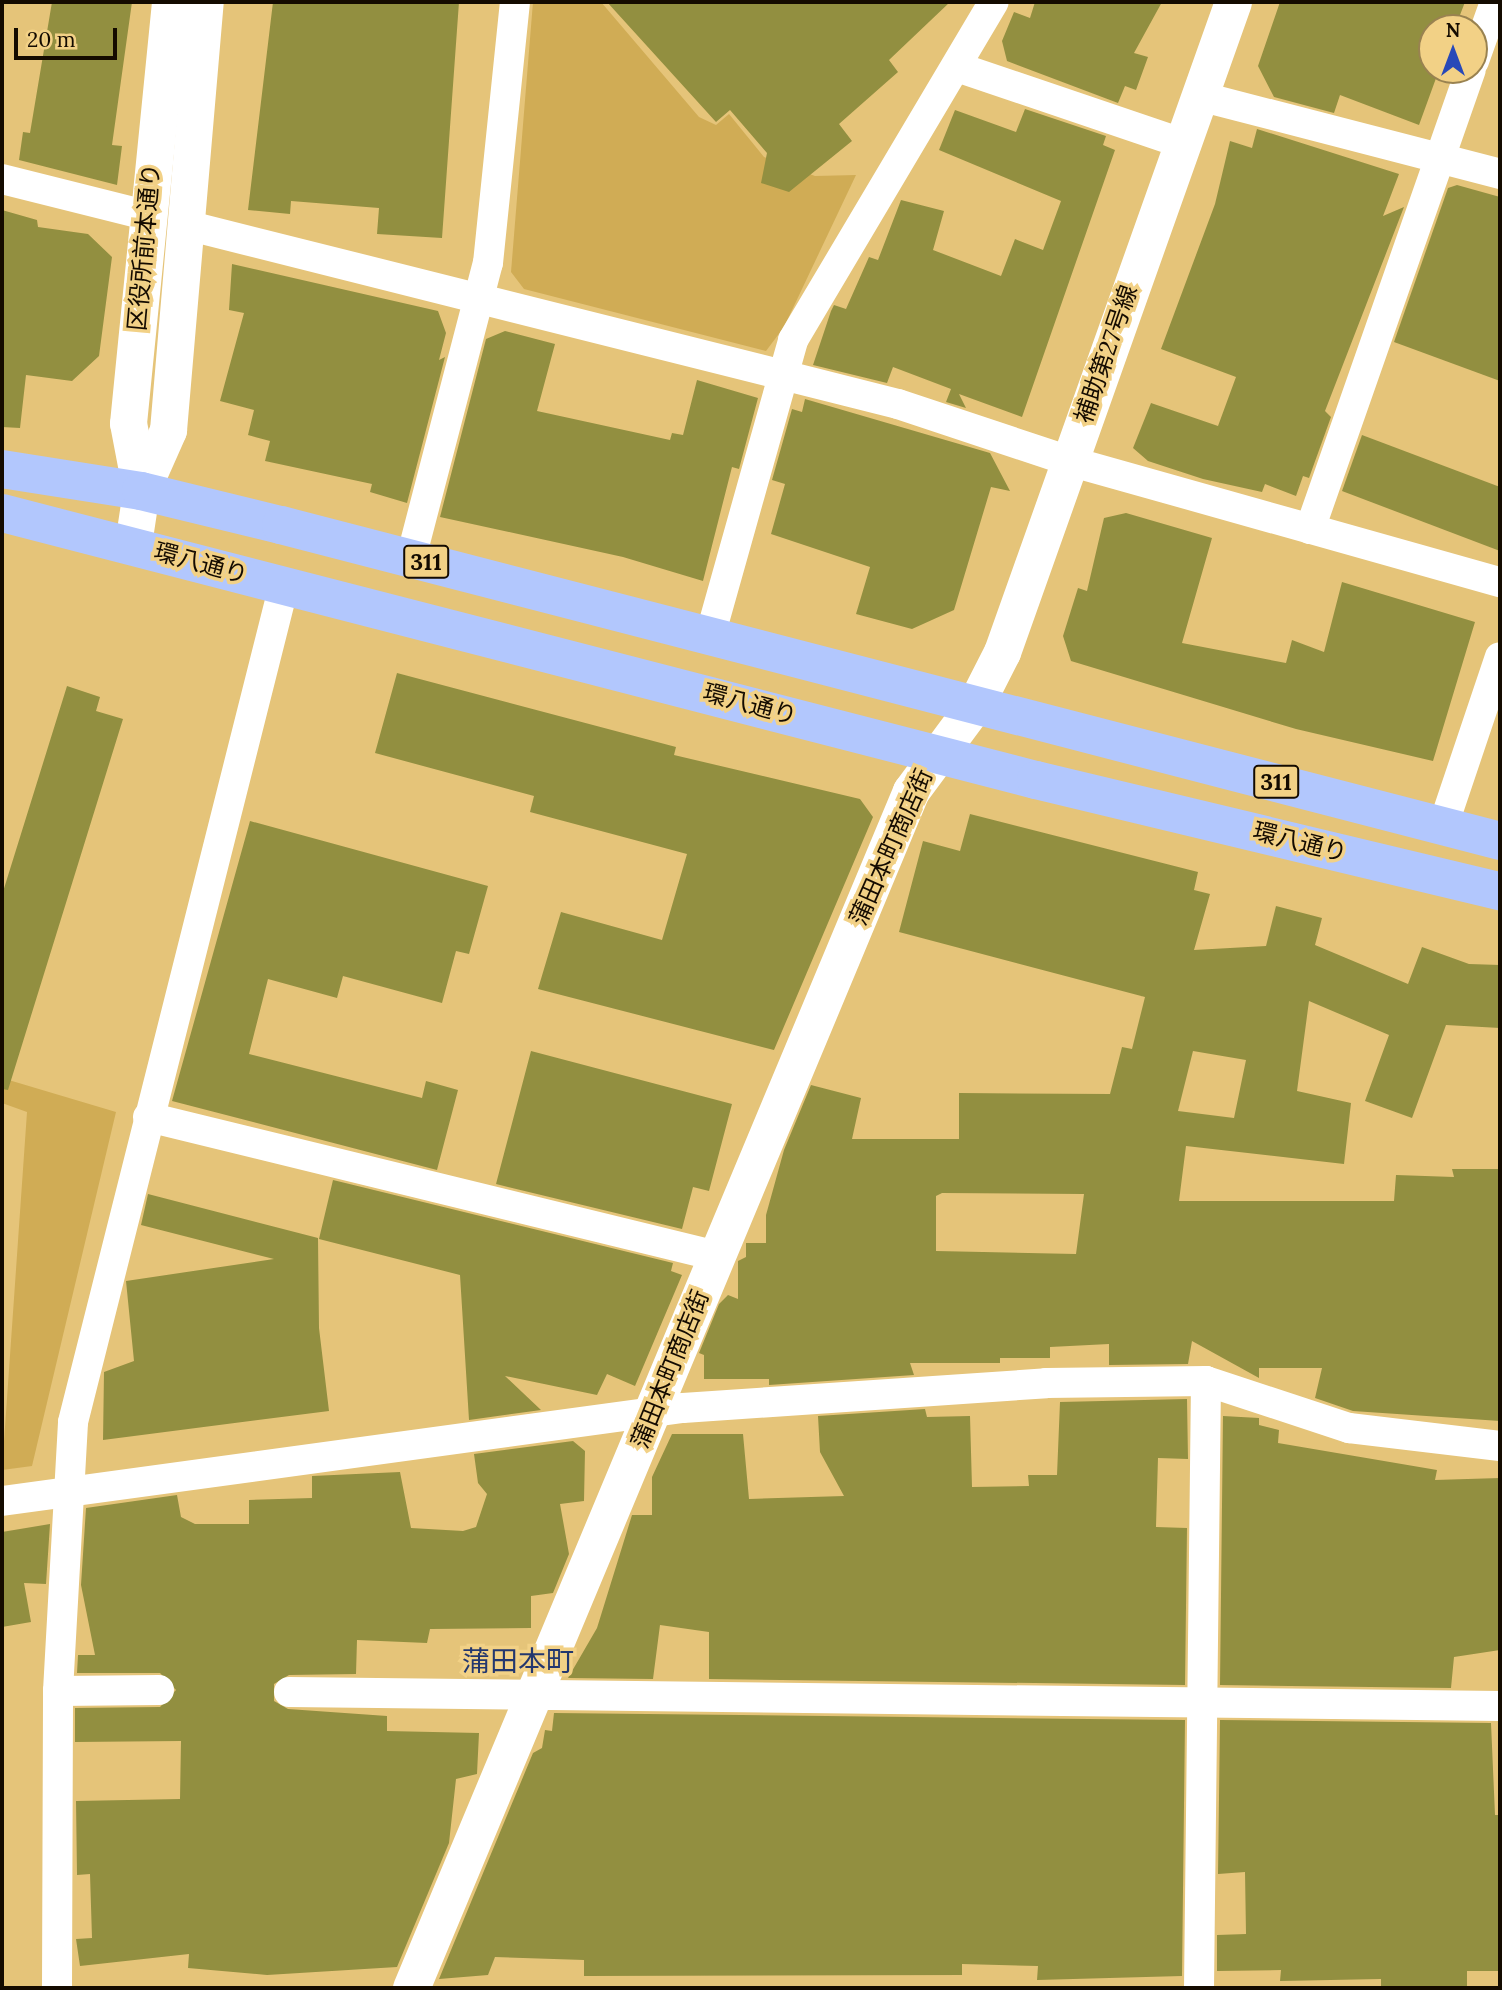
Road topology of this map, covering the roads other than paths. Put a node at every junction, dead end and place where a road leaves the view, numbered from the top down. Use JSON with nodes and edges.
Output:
{"nodes":[{"id":1,"x":170,"y":2,"type":"edge"},
{"id":2,"x":205,"y":2,"type":"edge"},
{"id":3,"x":515,"y":2,"type":"edge"},
{"id":4,"x":994,"y":2,"type":"edge"},
{"id":5,"x":1233,"y":2,"type":"edge"},
{"id":6,"x":1495,"y":2,"type":"edge"},
{"id":7,"x":1488,"y":22,"type":"edge"},
{"id":8,"x":960,"y":68,"type":"junction"},
{"id":9,"x":1466,"y":84,"type":"edge"},
{"id":10,"x":1199,"y":96,"type":"junction"},
{"id":11,"x":1181,"y":143,"type":"junction"},
{"id":12,"x":1440,"y":158,"type":"junction"},
{"id":13,"x":1500,"y":174,"type":"edge"},
{"id":14,"x":2,"y":178,"type":"edge"},
{"id":15,"x":145,"y":215,"type":"junction"},
{"id":16,"x":186,"y":225,"type":"junction"},
{"id":17,"x":480,"y":297,"type":"junction"},
{"id":18,"x":783,"y":375,"type":"junction"},
{"id":19,"x":1069,"y":461,"type":"junction"},
{"id":20,"x":2,"y":469,"type":"edge"},
{"id":21,"x":141,"y":491,"type":"junction"},
{"id":22,"x":2,"y":513,"type":"edge"},
{"id":23,"x":1310,"y":529,"type":"junction"},
{"id":24,"x":132,"y":544,"type":"junction"},
{"id":25,"x":411,"y":558,"type":"junction"},
{"id":26,"x":1500,"y":582,"type":"edge"},
{"id":27,"x":284,"y":585,"type":"junction"},
{"id":28,"x":710,"y":636,"type":"junction"},
{"id":29,"x":1500,"y":657,"type":"edge"},
{"id":30,"x":976,"y":704,"type":"junction"},
{"id":31,"x":934,"y":752,"type":"junction"},
{"id":32,"x":1443,"y":826,"type":"junction"},
{"id":33,"x":1500,"y":841,"type":"edge"},
{"id":34,"x":1500,"y":891,"type":"edge"},
{"id":35,"x":148,"y":1117,"type":"junction"},
{"id":36,"x":716,"y":1256,"type":"junction"},
{"id":37,"x":1206,"y":1381,"type":"junction"},
{"id":38,"x":653,"y":1412,"type":"junction"},
{"id":39,"x":1500,"y":1446,"type":"edge"},
{"id":40,"x":66,"y":1492,"type":"junction"},
{"id":41,"x":2,"y":1501,"type":"edge"},
{"id":42,"x":159,"y":1690,"type":"dead end"},
{"id":43,"x":58,"y":1691,"type":"junction"},
{"id":44,"x":289,"y":1692,"type":"dead end"},
{"id":45,"x":533,"y":1694,"type":"junction"},
{"id":46,"x":1203,"y":1705,"type":"junction"},
{"id":47,"x":1500,"y":1706,"type":"edge"},
{"id":48,"x":57,"y":1988,"type":"edge"},
{"id":49,"x":411,"y":1988,"type":"edge"},
{"id":50,"x":1199,"y":1988,"type":"edge"}],
"edges":[{"from":1,"to":15,"type":"street","name":"区役所前本通り"},
{"from":2,"to":16,"type":"street","name":"区役所前本通り"},
{"from":3,"to":17,"type":"street"},
{"from":4,"to":8,"type":"street"},
{"from":5,"to":10,"type":"street","name":"補助第27号線"},
{"from":6,"to":7,"type":"street"},
{"from":8,"to":11,"type":"street"},
{"from":8,"to":18,"type":"street"},
{"from":9,"to":12,"type":"street"},
{"from":10,"to":11,"type":"street","name":"補助第27号線"},
{"from":10,"to":12,"type":"street"},
{"from":11,"to":19,"type":"street","name":"補助第27号線"},
{"from":12,"to":13,"type":"street"},
{"from":12,"to":23,"type":"street"},
{"from":14,"to":15,"type":"street"},
{"from":15,"to":21,"type":"street","name":"区役所前本通り"},
{"from":16,"to":17,"type":"street"},
{"from":16,"to":21,"type":"street","name":"区役所前本通り"},
{"from":17,"to":18,"type":"street"},
{"from":17,"to":25,"type":"street"},
{"from":18,"to":19,"type":"street"},
{"from":18,"to":28,"type":"street"},
{"from":19,"to":23,"type":"street"},
{"from":19,"to":30,"type":"street","name":"補助第27号線"},
{"from":20,"to":21,"type":"main road","number":"311"},
{"from":21,"to":24,"type":"street"},
{"from":21,"to":25,"type":"main road","number":"311"},
{"from":22,"to":24,"type":"main road","name":"環八通り","number":"311"},
{"from":23,"to":26,"type":"street"},
{"from":24,"to":27,"type":"main road","name":"環八通り","number":"311"},
{"from":25,"to":28,"type":"main road","number":"311"},
{"from":27,"to":31,"type":"main road","name":"環八通り","number":"311"},
{"from":27,"to":35,"type":"street"},
{"from":28,"to":30,"type":"main road","number":"311"},
{"from":29,"to":32,"type":"street"},
{"from":30,"to":31,"type":"street","name":"蒲田本町商店街"},
{"from":30,"to":32,"type":"main road","number":"311"},
{"from":31,"to":34,"type":"main road","name":"環八通り","number":"311"},
{"from":31,"to":36,"type":"street","name":"蒲田本町商店街"},
{"from":32,"to":33,"type":"main road","number":"311"},
{"from":35,"to":36,"type":"street"},
{"from":35,"to":40,"type":"street"},
{"from":36,"to":38,"type":"street","name":"蒲田本町商店街"},
{"from":37,"to":38,"type":"street"},
{"from":37,"to":39,"type":"street"},
{"from":37,"to":46,"type":"street"},
{"from":38,"to":40,"type":"street"},
{"from":38,"to":45,"type":"street","name":"蒲田本町商店街"},
{"from":40,"to":41,"type":"street"},
{"from":40,"to":43,"type":"street"},
{"from":42,"to":43,"type":"street"},
{"from":43,"to":48,"type":"street"},
{"from":44,"to":45,"type":"street"},
{"from":45,"to":46,"type":"street"},
{"from":45,"to":49,"type":"street","name":"蒲田本町商店街"},
{"from":46,"to":47,"type":"street"},
{"from":46,"to":50,"type":"street"}]}
